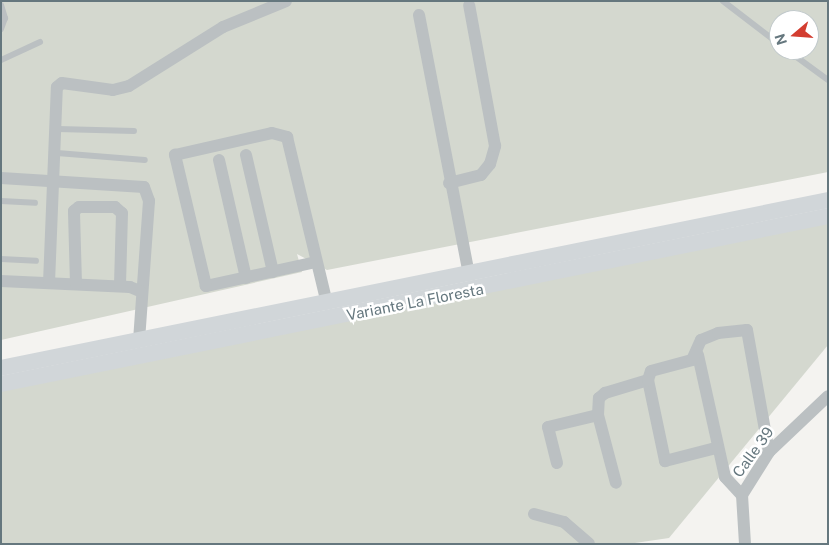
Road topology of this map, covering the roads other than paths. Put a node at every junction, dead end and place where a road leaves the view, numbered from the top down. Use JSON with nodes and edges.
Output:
{"nodes":[{"id":1,"x":286,"y":1,"type":"edge"},
{"id":2,"x":723,"y":1,"type":"edge"},
{"id":3,"x":1,"y":5,"type":"edge"},
{"id":4,"x":469,"y":5,"type":"dead end"},
{"id":5,"x":419,"y":15,"type":"dead end"},
{"id":6,"x":1,"y":29,"type":"edge"},
{"id":7,"x":769,"y":36,"type":"edge"},
{"id":8,"x":40,"y":42,"type":"dead end"},
{"id":9,"x":1,"y":60,"type":"edge"},
{"id":10,"x":801,"y":60,"type":"edge"},
{"id":11,"x":828,"y":80,"type":"edge"},
{"id":12,"x":58,"y":129,"type":"junction"},
{"id":13,"x":134,"y":131,"type":"dead end"},
{"id":14,"x":56,"y":153,"type":"junction"},
{"id":15,"x":246,"y":155,"type":"dead end"},
{"id":16,"x":145,"y":160,"type":"dead end"},
{"id":17,"x":219,"y":160,"type":"dead end"},
{"id":18,"x":1,"y":178,"type":"edge"},
{"id":19,"x":55,"y":180,"type":"junction"},
{"id":20,"x":449,"y":183,"type":"junction"},
{"id":21,"x":828,"y":200,"type":"edge"},
{"id":22,"x":1,"y":201,"type":"edge"},
{"id":23,"x":35,"y":203,"type":"dead end"},
{"id":24,"x":828,"y":216,"type":"edge"},
{"id":25,"x":791,"y":219,"type":"junction"},
{"id":26,"x":1,"y":259,"type":"edge"},
{"id":27,"x":36,"y":261,"type":"dead end"},
{"id":28,"x":316,"y":262,"type":"junction"},
{"id":29,"x":273,"y":272,"type":"junction"},
{"id":30,"x":469,"y":274,"type":"junction"},
{"id":31,"x":246,"y":278,"type":"junction"},
{"id":32,"x":1,"y":282,"type":"edge"},
{"id":33,"x":49,"y":283,"type":"junction"},
{"id":34,"x":76,"y":284,"type":"junction"},
{"id":35,"x":120,"y":286,"type":"junction"},
{"id":36,"x":140,"y":291,"type":"junction"},
{"id":37,"x":333,"y":301,"type":"junction"},
{"id":38,"x":341,"y":317,"type":"junction"},
{"id":39,"x":139,"y":340,"type":"junction"},
{"id":40,"x":698,"y":355,"type":"junction"},
{"id":41,"x":1,"y":368,"type":"edge"},
{"id":42,"x":648,"y":380,"type":"junction"},
{"id":43,"x":1,"y":384,"type":"edge"},
{"id":44,"x":828,"y":396,"type":"edge"},
{"id":45,"x":598,"y":415,"type":"junction"},
{"id":46,"x":716,"y":448,"type":"junction"},
{"id":47,"x":769,"y":452,"type":"junction"},
{"id":48,"x":557,"y":463,"type":"dead end"},
{"id":49,"x":616,"y":483,"type":"dead end"},
{"id":50,"x":742,"y":496,"type":"junction"},
{"id":51,"x":534,"y":514,"type":"dead end"},
{"id":52,"x":589,"y":544,"type":"edge"},
{"id":53,"x":745,"y":544,"type":"edge"}],
"edges":[{"from":1,"to":12,"type":"street"},
{"from":2,"to":7,"type":"lane"},
{"from":3,"to":6,"type":"lane"},
{"from":4,"to":20,"type":"street"},
{"from":5,"to":20,"type":"street"},
{"from":8,"to":9,"type":"lane"},
{"from":10,"to":11,"type":"lane"},
{"from":12,"to":13,"type":"lane"},
{"from":12,"to":14,"type":"street"},
{"from":14,"to":16,"type":"lane"},
{"from":14,"to":19,"type":"street"},
{"from":15,"to":29,"type":"street"},
{"from":17,"to":31,"type":"street"},
{"from":18,"to":19,"type":"street"},
{"from":19,"to":33,"type":"street"},
{"from":19,"to":36,"type":"street"},
{"from":20,"to":30,"type":"street"},
{"from":21,"to":25,"type":"main road","name":"Variante La Floresta"},
{"from":22,"to":23,"type":"lane"},
{"from":24,"to":25,"type":"main road","name":"Variante La Floresta"},
{"from":25,"to":30,"type":"main road","name":"Variante La Floresta"},
{"from":25,"to":38,"type":"main road","name":"Variante La Floresta"},
{"from":26,"to":27,"type":"lane"},
{"from":28,"to":29,"type":"street"},
{"from":28,"to":31,"type":"street"},
{"from":28,"to":37,"type":"street"},
{"from":29,"to":31,"type":"street"},
{"from":30,"to":37,"type":"main road","name":"Variante La Floresta"},
{"from":32,"to":33,"type":"street"},
{"from":33,"to":34,"type":"street"},
{"from":34,"to":35,"type":"street"},
{"from":34,"to":35,"type":"street"},
{"from":35,"to":36,"type":"street"},
{"from":36,"to":39,"type":"street"},
{"from":37,"to":38,"type":"main road"},
{"from":37,"to":39,"type":"main road","name":"Variante La Floresta"},
{"from":38,"to":43,"type":"main road","name":"Variante La Floresta"},
{"from":39,"to":41,"type":"main road","name":"Variante La Floresta"},
{"from":40,"to":42,"type":"street"},
{"from":40,"to":46,"type":"street"},
{"from":40,"to":47,"type":"street"},
{"from":42,"to":45,"type":"street"},
{"from":42,"to":46,"type":"street"},
{"from":44,"to":47,"type":"street","name":"Calle 39"},
{"from":45,"to":48,"type":"street"},
{"from":45,"to":49,"type":"street"},
{"from":46,"to":50,"type":"street"},
{"from":47,"to":50,"type":"street","name":"Calle 39"},
{"from":50,"to":53,"type":"street","name":"Calle 39"},
{"from":51,"to":52,"type":"street"}]}
